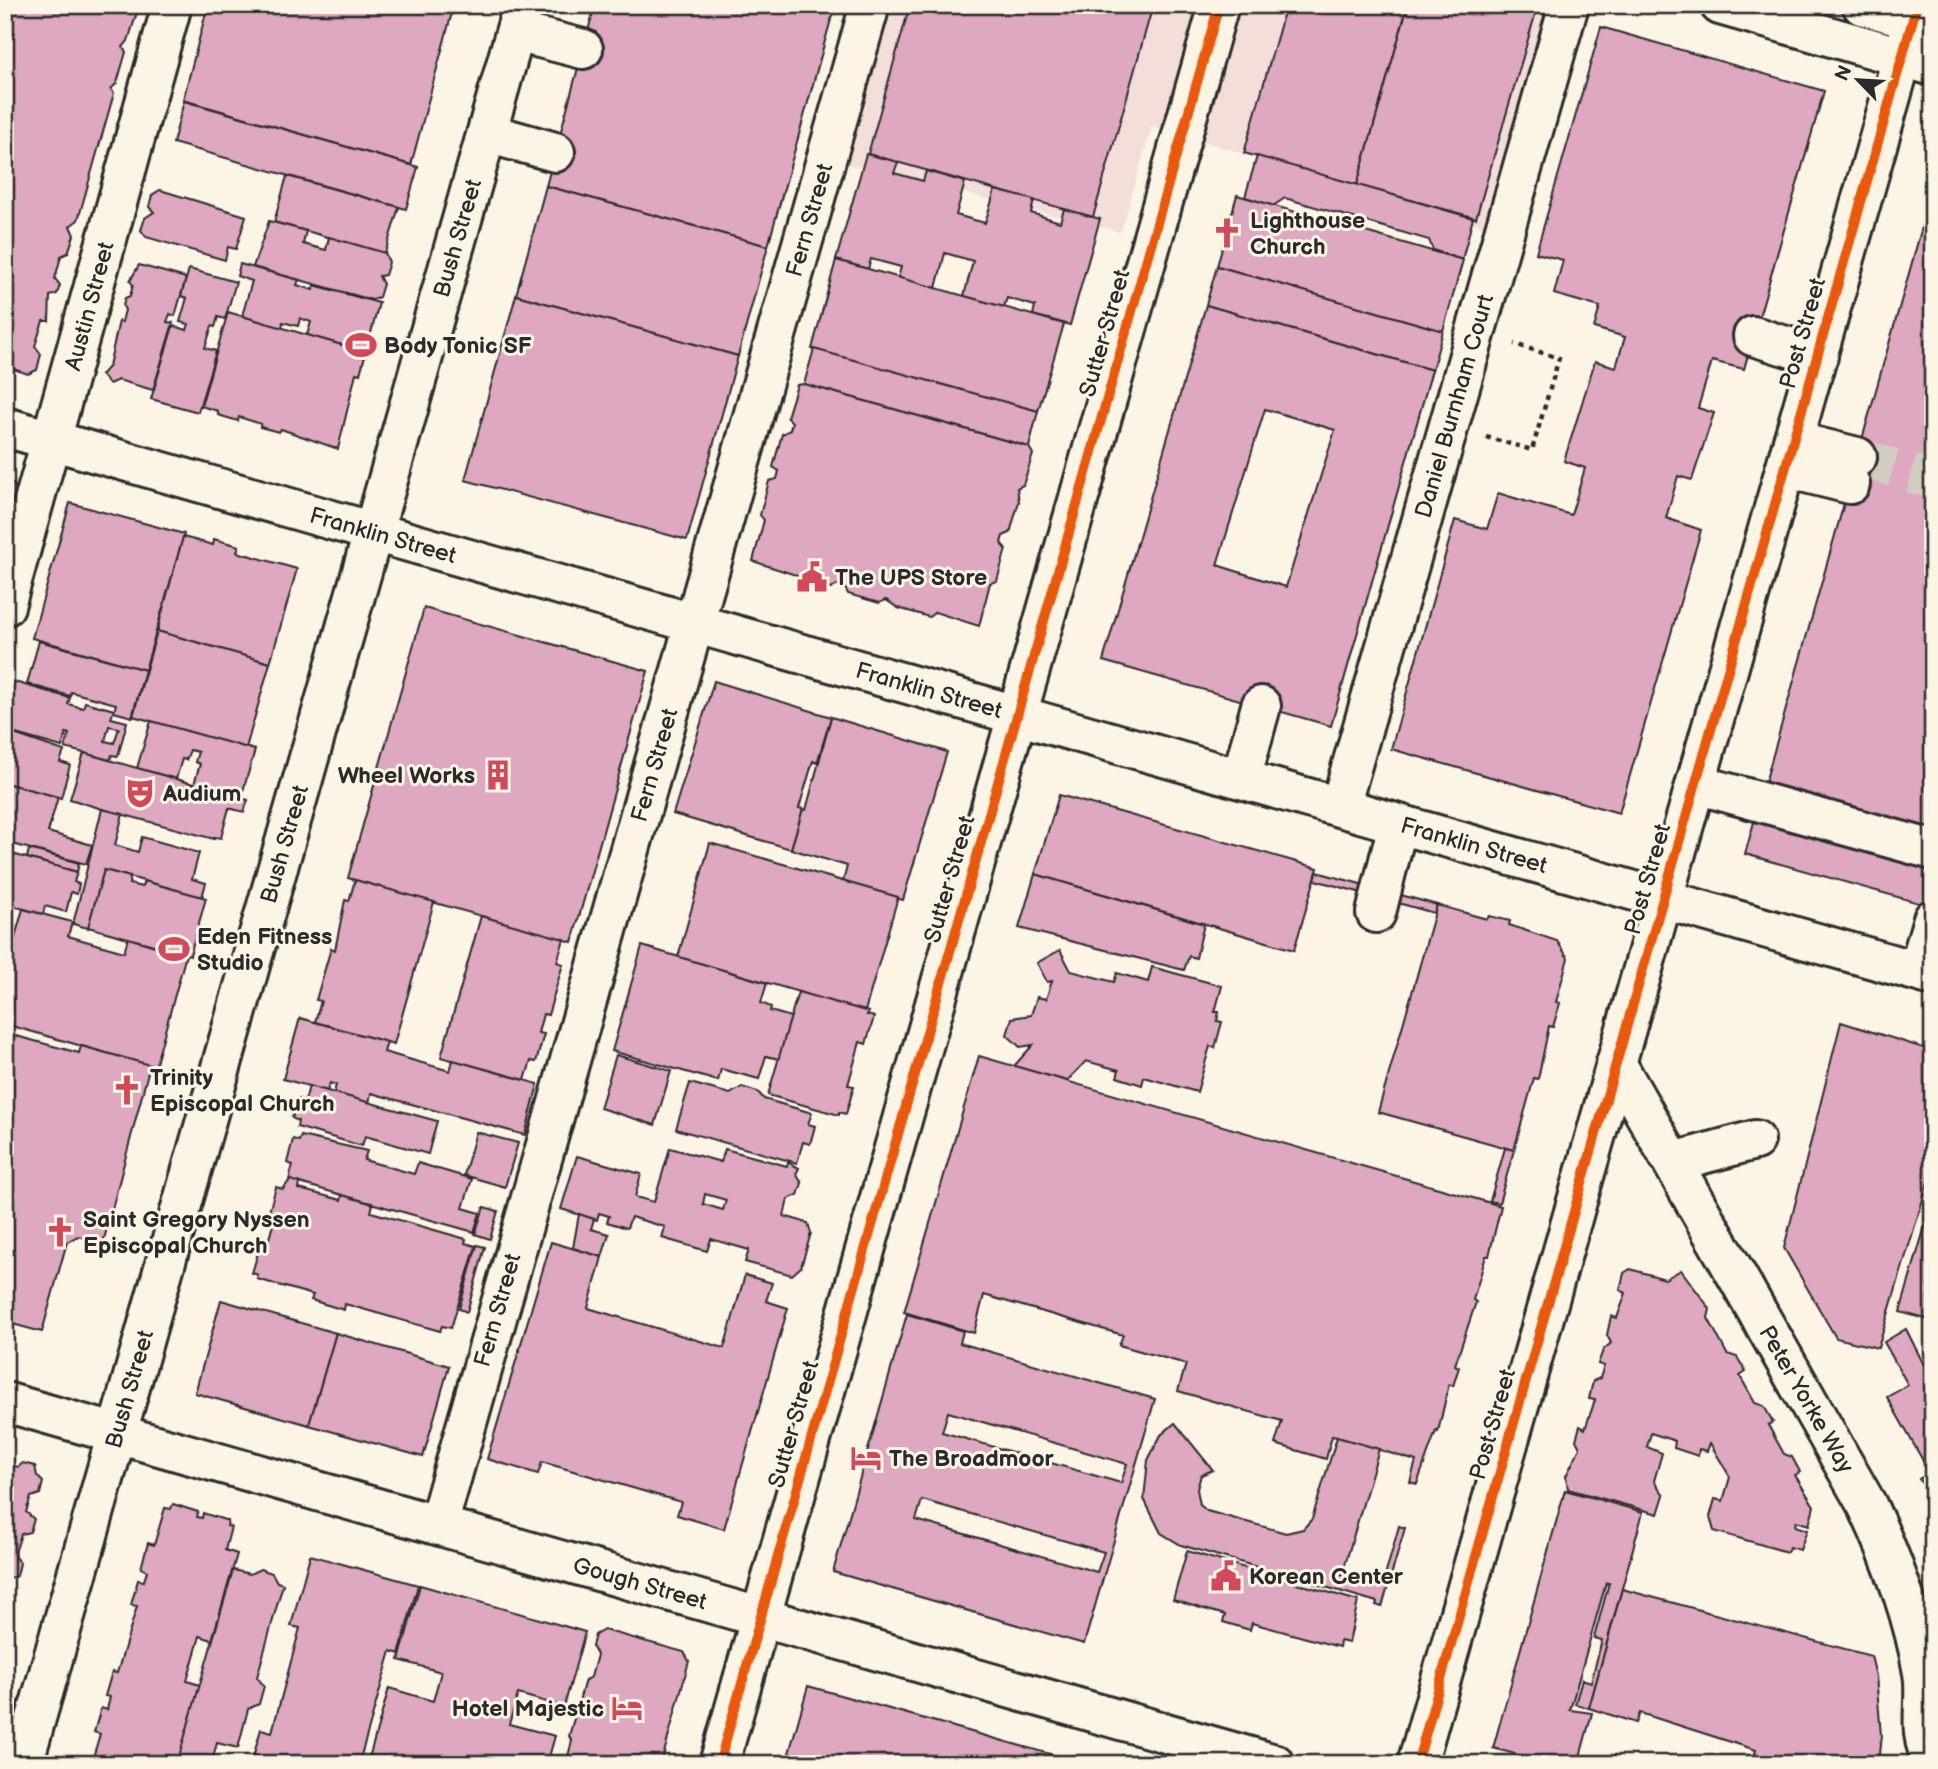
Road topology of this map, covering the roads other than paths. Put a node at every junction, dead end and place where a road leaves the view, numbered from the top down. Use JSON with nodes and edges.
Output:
{"nodes":[{"id":1,"x":172,"y":5,"type":"edge"},
{"id":2,"x":870,"y":5,"type":"edge"},
{"id":3,"x":1219,"y":5,"type":"edge"},
{"id":4,"x":1569,"y":5,"type":"edge"},
{"id":5,"x":1720,"y":5,"type":"edge"},
{"id":6,"x":1862,"y":5,"type":"edge"},
{"id":7,"x":1921,"y":17,"type":"edge"},
{"id":8,"x":520,"y":19,"type":"edge"},
{"id":9,"x":583,"y":49,"type":"dead end"},
{"id":10,"x":1918,"y":61,"type":"edge"},
{"id":11,"x":487,"y":133,"type":"junction"},
{"id":12,"x":555,"y":152,"type":"dead end"},
{"id":13,"x":1753,"y":336,"type":"dead end"},
{"id":14,"x":1818,"y":356,"type":"junction"},
{"id":15,"x":5,"y":427,"type":"edge"},
{"id":16,"x":52,"y":441,"type":"junction"},
{"id":17,"x":1790,"y":455,"type":"junction"},
{"id":18,"x":1854,"y":470,"type":"tunnel mouth"},
{"id":19,"x":373,"y":532,"type":"junction"},
{"id":20,"x":5,"y":606,"type":"edge"},
{"id":21,"x":695,"y":624,"type":"junction"},
{"id":22,"x":1261,"y":706,"type":"dead end"},
{"id":23,"x":1017,"y":715,"type":"junction"},
{"id":24,"x":1241,"y":779,"type":"junction"},
{"id":25,"x":1696,"y":784,"type":"junction"},
{"id":26,"x":1340,"y":807,"type":"junction"},
{"id":27,"x":1398,"y":824,"type":"junction"},
{"id":28,"x":1933,"y":850,"type":"edge"},
{"id":29,"x":1663,"y":899,"type":"junction"},
{"id":30,"x":1376,"y":913,"type":"dead end"},
{"id":31,"x":1933,"y":919,"type":"edge"},
{"id":32,"x":1925,"y":974,"type":"edge"},
{"id":33,"x":1616,"y":1063,"type":"junction"},
{"id":34,"x":1755,"y":1140,"type":"dead end"},
{"id":35,"x":1673,"y":1162,"type":"junction"},
{"id":36,"x":5,"y":1402,"type":"edge"},
{"id":37,"x":117,"y":1434,"type":"junction"},
{"id":38,"x":438,"y":1525,"type":"junction"},
{"id":39,"x":760,"y":1617,"type":"junction"},
{"id":40,"x":1933,"y":1758,"type":"edge"},
{"id":41,"x":23,"y":1764,"type":"edge"},
{"id":42,"x":719,"y":1764,"type":"edge"},
{"id":43,"x":1275,"y":1764,"type":"edge"},
{"id":44,"x":1418,"y":1764,"type":"edge"}],
"edges":[{"from":1,"to":16,"type":"main road","name":"Austin Street"},
{"from":2,"to":21,"type":"main road","name":"Fern Street"},
{"from":3,"to":23,"type":"main road","name":"Sutter Street"},
{"from":4,"to":26,"type":"main road","name":"Daniel Burnham Court"},
{"from":5,"to":10,"type":"main road"},
{"from":6,"to":7,"type":"main road"},
{"from":7,"to":10,"type":"main road","name":"Post Street"},
{"from":8,"to":9,"type":"main road"},
{"from":8,"to":11,"type":"main road","name":"Bush Street"},
{"from":10,"to":14,"type":"main road","name":"Post Street"},
{"from":11,"to":12,"type":"main road"},
{"from":11,"to":19,"type":"main road","name":"Bush Street"},
{"from":13,"to":14,"type":"main road"},
{"from":14,"to":17,"type":"main road","name":"Post Street"},
{"from":15,"to":16,"type":"main road","name":"Franklin Street"},
{"from":16,"to":19,"type":"main road","name":"Franklin Street"},
{"from":16,"to":20,"type":"main road","name":"Austin Street"},
{"from":17,"to":18,"type":"main road"},
{"from":17,"to":25,"type":"main road","name":"Post Street"},
{"from":19,"to":21,"type":"main road","name":"Franklin Street"},
{"from":19,"to":37,"type":"main road","name":"Bush Street"},
{"from":21,"to":23,"type":"main road","name":"Franklin Street"},
{"from":21,"to":38,"type":"main road","name":"Fern Street"},
{"from":22,"to":24,"type":"main road"},
{"from":23,"to":24,"type":"main road","name":"Franklin Street"},
{"from":23,"to":39,"type":"main road","name":"Sutter Street"},
{"from":24,"to":26,"type":"main road","name":"Franklin Street"},
{"from":25,"to":28,"type":"main road"},
{"from":25,"to":29,"type":"main road","name":"Post Street"},
{"from":26,"to":27,"type":"main road","name":"Franklin Street"},
{"from":27,"to":29,"type":"main road","name":"Franklin Street"},
{"from":27,"to":30,"type":"main road"},
{"from":29,"to":32,"type":"main road","name":"Franklin Street"},
{"from":29,"to":33,"type":"main road","name":"Post Street"},
{"from":31,"to":32,"type":"main road"},
{"from":33,"to":35,"type":"main road","name":"Peter Yorke Way"},
{"from":33,"to":44,"type":"main road","name":"Post Street"},
{"from":34,"to":35,"type":"main road"},
{"from":35,"to":40,"type":"main road","name":"Peter Yorke Way"},
{"from":36,"to":37,"type":"main road","name":"Gough Street"},
{"from":37,"to":38,"type":"main road","name":"Gough Street"},
{"from":37,"to":41,"type":"main road","name":"Bush Street"},
{"from":38,"to":39,"type":"main road","name":"Gough Street"},
{"from":39,"to":42,"type":"main road","name":"Sutter Street"},
{"from":39,"to":43,"type":"main road","name":"Gough Street"}]}
